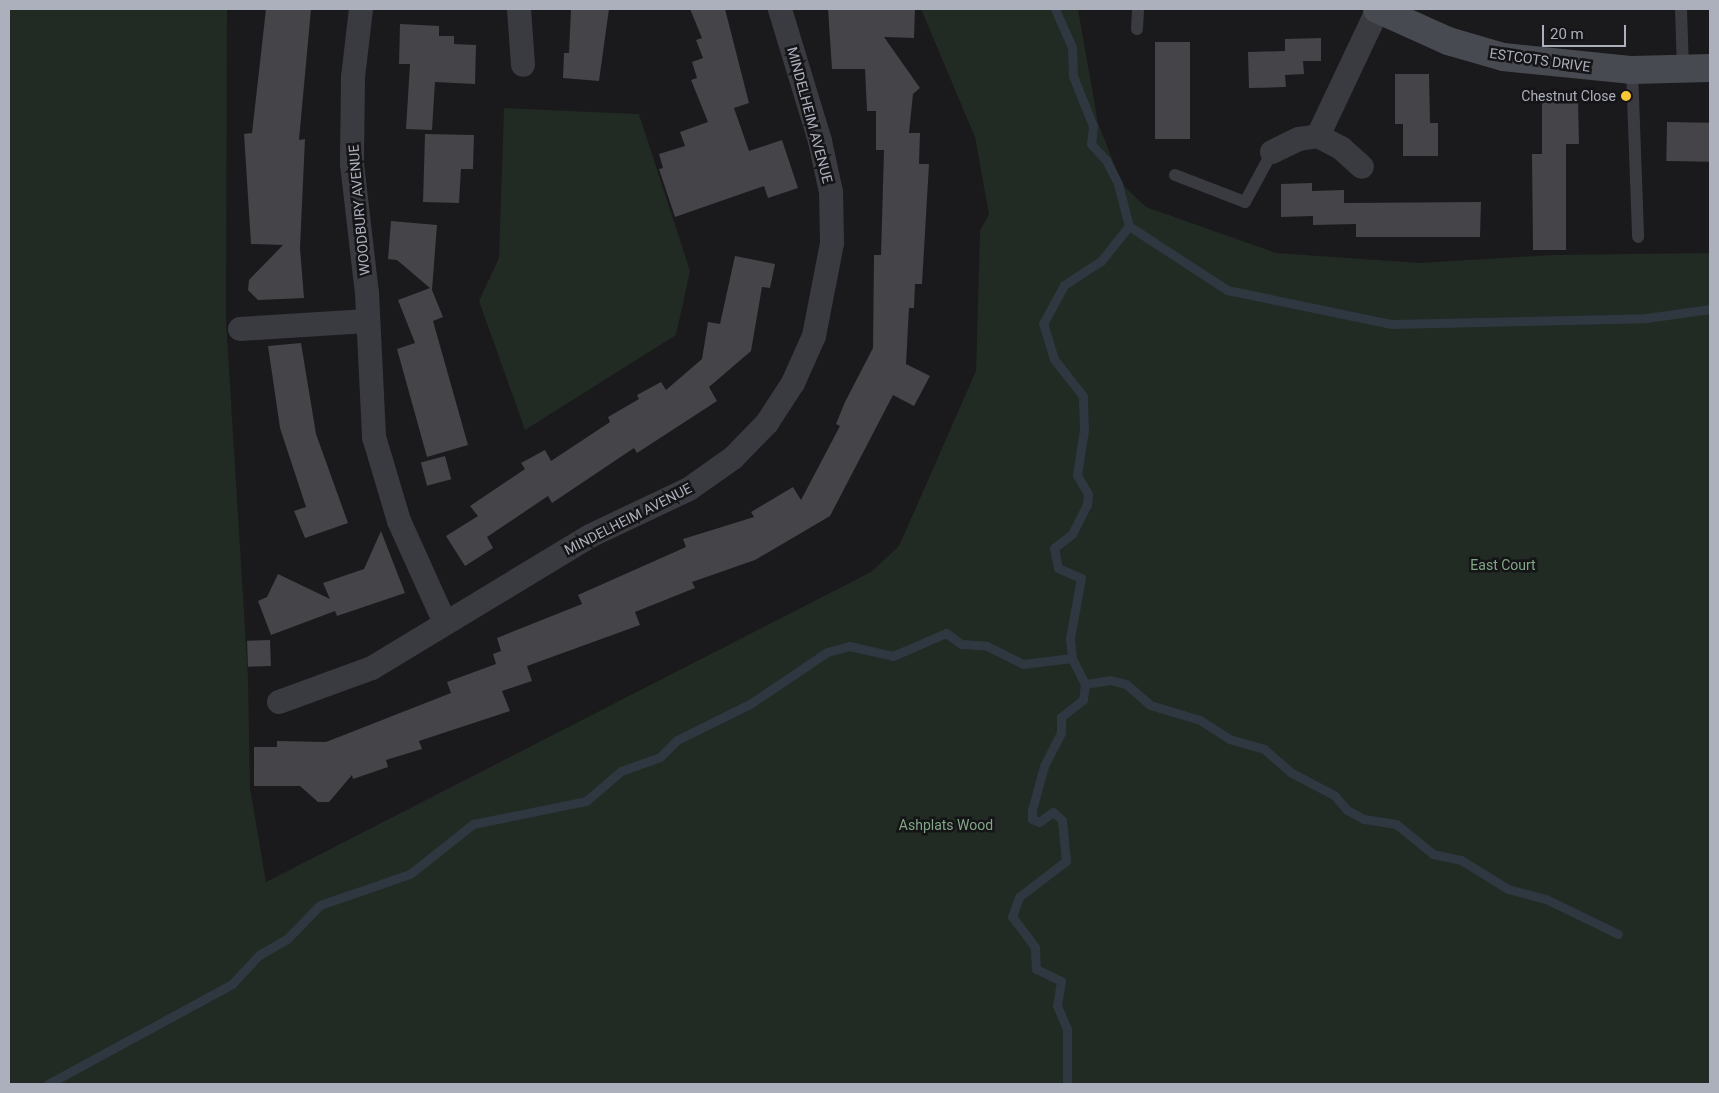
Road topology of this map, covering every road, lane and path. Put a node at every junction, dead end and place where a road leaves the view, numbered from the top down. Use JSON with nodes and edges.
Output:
{"nodes":[{"id":1,"x":361,"y":9,"type":"edge"},
{"id":2,"x":519,"y":9,"type":"edge"},
{"id":3,"x":780,"y":9,"type":"edge"},
{"id":4,"x":1138,"y":9,"type":"edge"},
{"id":5,"x":1377,"y":9,"type":"edge"},
{"id":6,"x":1681,"y":9,"type":"edge"},
{"id":7,"x":1137,"y":29,"type":"dead end"},
{"id":8,"x":523,"y":64,"type":"dead end"},
{"id":9,"x":1710,"y":68,"type":"edge"},
{"id":10,"x":1683,"y":69,"type":"junction"},
{"id":11,"x":1632,"y":70,"type":"junction"},
{"id":12,"x":1318,"y":136,"type":"junction"},
{"id":13,"x":1272,"y":152,"type":"joint"},
{"id":14,"x":1362,"y":168,"type":"dead end"},
{"id":15,"x":1175,"y":175,"type":"dead end"},
{"id":16,"x":1638,"y":237,"type":"dead end"},
{"id":17,"x":367,"y":321,"type":"junction"},
{"id":18,"x":240,"y":329,"type":"dead end"},
{"id":19,"x":445,"y":623,"type":"junction"},
{"id":20,"x":279,"y":702,"type":"dead end"}],
"edges":[{"from":1,"to":17,"type":"street","name":"WOODBURY AVENUE"},
{"from":2,"to":8,"type":"street"},
{"from":3,"to":19,"type":"street","name":"MINDELHEIM AVENUE"},
{"from":4,"to":7,"type":"lane"},
{"from":5,"to":11,"type":"street","name":"ESTCOTS DRIVE"},
{"from":5,"to":12,"type":"street"},
{"from":6,"to":10,"type":"lane"},
{"from":9,"to":10,"type":"street","name":"ESTCOTS DRIVE"},
{"from":10,"to":11,"type":"street","name":"ESTCOTS DRIVE"},
{"from":11,"to":16,"type":"lane"},
{"from":12,"to":13,"type":"street"},
{"from":12,"to":14,"type":"street"},
{"from":13,"to":15,"type":"lane"},
{"from":17,"to":18,"type":"street"},
{"from":17,"to":19,"type":"street","name":"WOODBURY AVENUE"},
{"from":19,"to":20,"type":"street","name":"MINDELHEIM AVENUE"}]}
